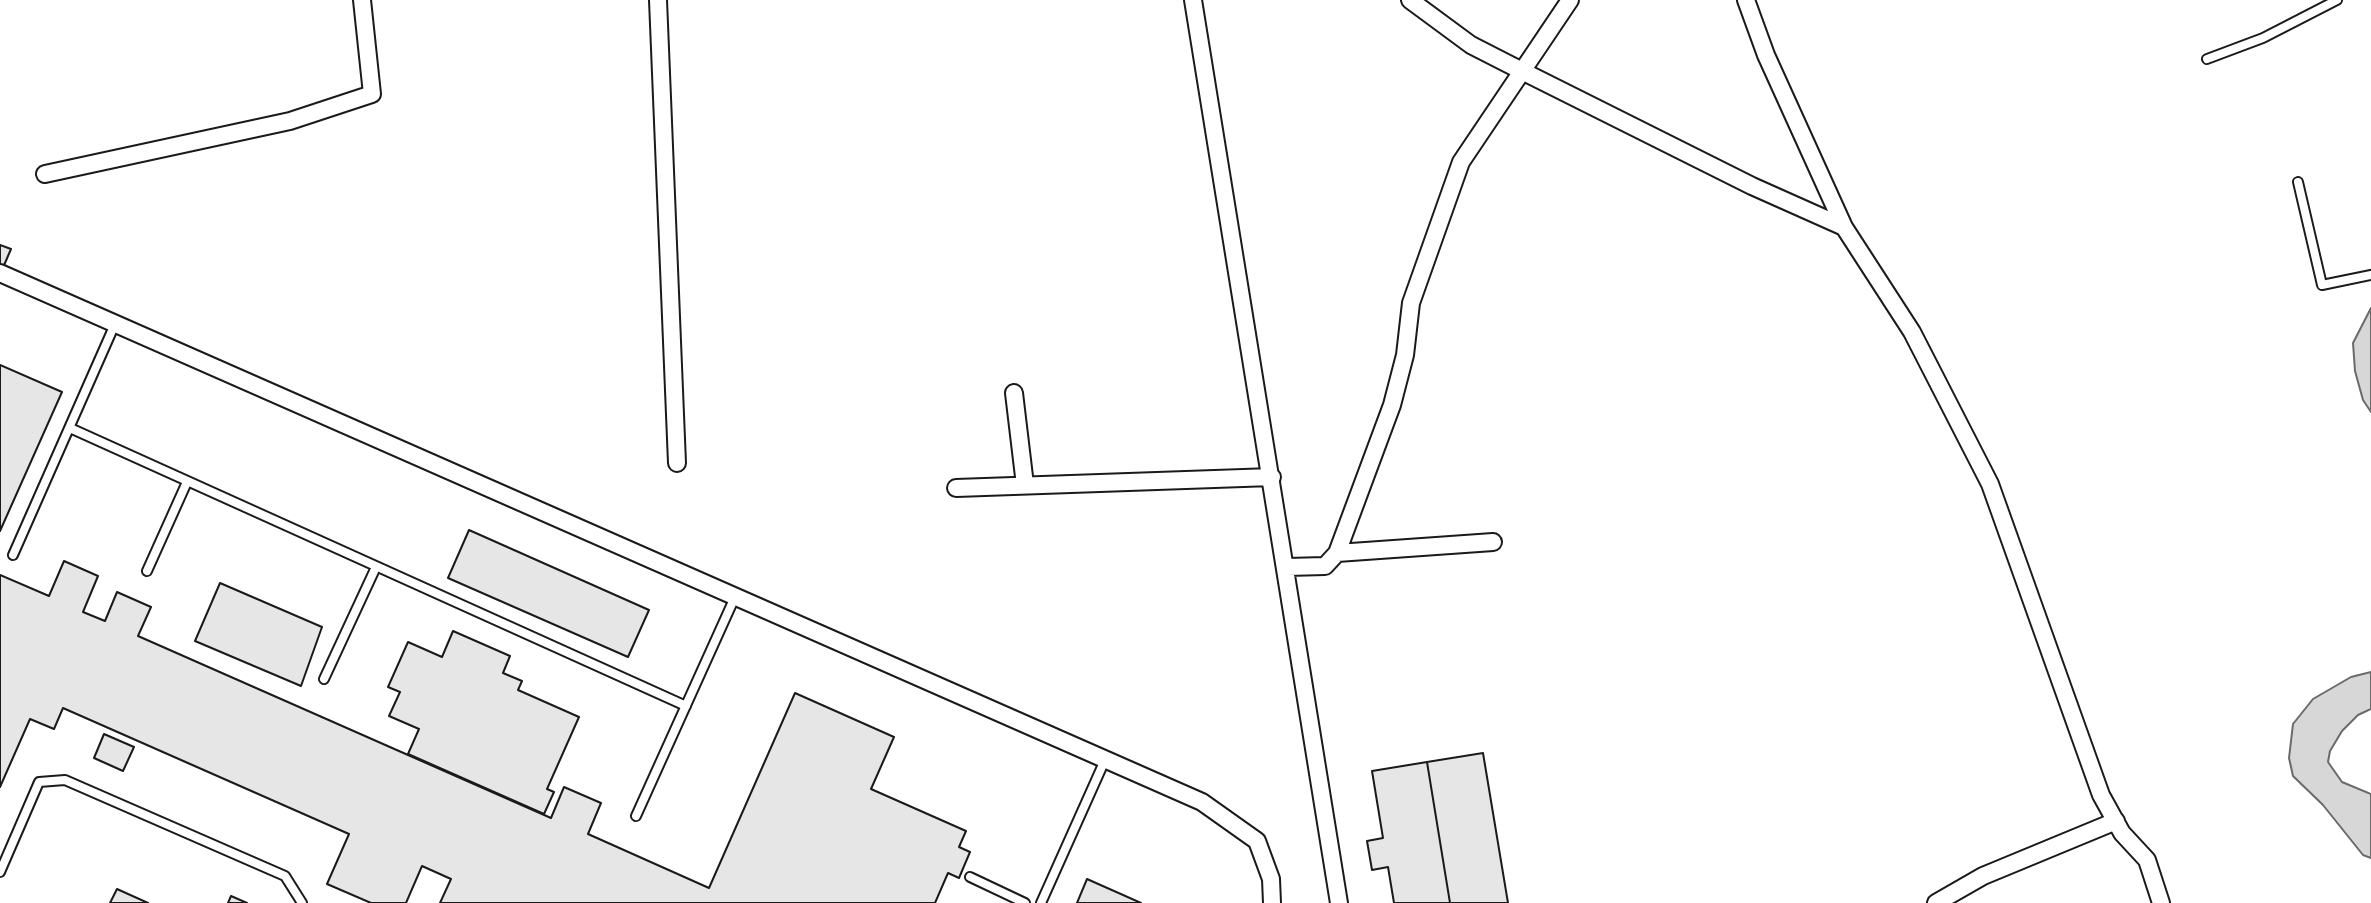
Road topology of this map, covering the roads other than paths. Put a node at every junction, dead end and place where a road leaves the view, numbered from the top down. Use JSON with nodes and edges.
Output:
{"nodes":[{"id":1,"x":362,"y":0,"type":"edge"},
{"id":2,"x":658,"y":0,"type":"edge"},
{"id":3,"x":1193,"y":0,"type":"edge"},
{"id":4,"x":1410,"y":0,"type":"edge"},
{"id":5,"x":1570,"y":0,"type":"edge"},
{"id":6,"x":1746,"y":0,"type":"edge"},
{"id":7,"x":2337,"y":0,"type":"edge"},
{"id":8,"x":2207,"y":59,"type":"dead end"},
{"id":9,"x":1520,"y":70,"type":"junction"},
{"id":10,"x":45,"y":174,"type":"dead end"},
{"id":11,"x":2298,"y":182,"type":"dead end"},
{"id":12,"x":1844,"y":227,"type":"junction"},
{"id":13,"x":0,"y":273,"type":"edge"},
{"id":14,"x":2371,"y":275,"type":"edge"},
{"id":15,"x":115,"y":324,"type":"junction"},
{"id":16,"x":1014,"y":393,"type":"dead end"},
{"id":17,"x":70,"y":428,"type":"junction"},
{"id":18,"x":677,"y":463,"type":"dead end"},
{"id":19,"x":1272,"y":477,"type":"junction"},
{"id":20,"x":187,"y":482,"type":"junction"},
{"id":21,"x":1025,"y":485,"type":"junction"},
{"id":22,"x":956,"y":488,"type":"dead end"},
{"id":23,"x":1493,"y":542,"type":"dead end"},
{"id":24,"x":1337,"y":553,"type":"junction"},
{"id":25,"x":13,"y":555,"type":"dead end"},
{"id":26,"x":376,"y":567,"type":"junction"},
{"id":27,"x":1287,"y":567,"type":"junction"},
{"id":28,"x":147,"y":571,"type":"dead end"},
{"id":29,"x":735,"y":597,"type":"junction"},
{"id":30,"x":324,"y":679,"type":"dead end"},
{"id":31,"x":686,"y":706,"type":"junction"},
{"id":32,"x":1105,"y":760,"type":"junction"},
{"id":33,"x":636,"y":816,"type":"dead end"},
{"id":34,"x":2116,"y":821,"type":"junction"},
{"id":35,"x":0,"y":872,"type":"edge"},
{"id":36,"x":970,"y":877,"type":"dead end"},
{"id":37,"x":301,"y":902,"type":"edge"},
{"id":38,"x":1025,"y":903,"type":"edge"},
{"id":39,"x":1041,"y":903,"type":"edge"},
{"id":40,"x":1272,"y":903,"type":"edge"},
{"id":41,"x":1339,"y":903,"type":"edge"},
{"id":42,"x":1936,"y":903,"type":"edge"},
{"id":43,"x":2161,"y":903,"type":"edge"}],
"edges":[{"from":1,"to":10,"type":"street"},
{"from":2,"to":18,"type":"street"},
{"from":3,"to":19,"type":"street"},
{"from":4,"to":9,"type":"street"},
{"from":5,"to":9,"type":"street"},
{"from":6,"to":12,"type":"street"},
{"from":7,"to":8,"type":"lane"},
{"from":9,"to":12,"type":"street"},
{"from":9,"to":24,"type":"street"},
{"from":11,"to":14,"type":"lane"},
{"from":12,"to":34,"type":"street"},
{"from":13,"to":15,"type":"street"},
{"from":15,"to":17,"type":"lane"},
{"from":15,"to":29,"type":"street"},
{"from":16,"to":21,"type":"street"},
{"from":17,"to":20,"type":"lane"},
{"from":17,"to":25,"type":"lane"},
{"from":19,"to":21,"type":"street"},
{"from":19,"to":27,"type":"street"},
{"from":20,"to":26,"type":"lane"},
{"from":20,"to":28,"type":"lane"},
{"from":21,"to":22,"type":"street"},
{"from":23,"to":24,"type":"street"},
{"from":24,"to":27,"type":"street"},
{"from":26,"to":30,"type":"lane"},
{"from":26,"to":31,"type":"lane"},
{"from":27,"to":41,"type":"street"},
{"from":29,"to":31,"type":"lane"},
{"from":29,"to":32,"type":"street"},
{"from":31,"to":33,"type":"lane"},
{"from":32,"to":39,"type":"lane"},
{"from":32,"to":40,"type":"street"},
{"from":34,"to":42,"type":"street"},
{"from":34,"to":43,"type":"street"},
{"from":35,"to":37,"type":"lane"},
{"from":36,"to":38,"type":"lane"}]}
